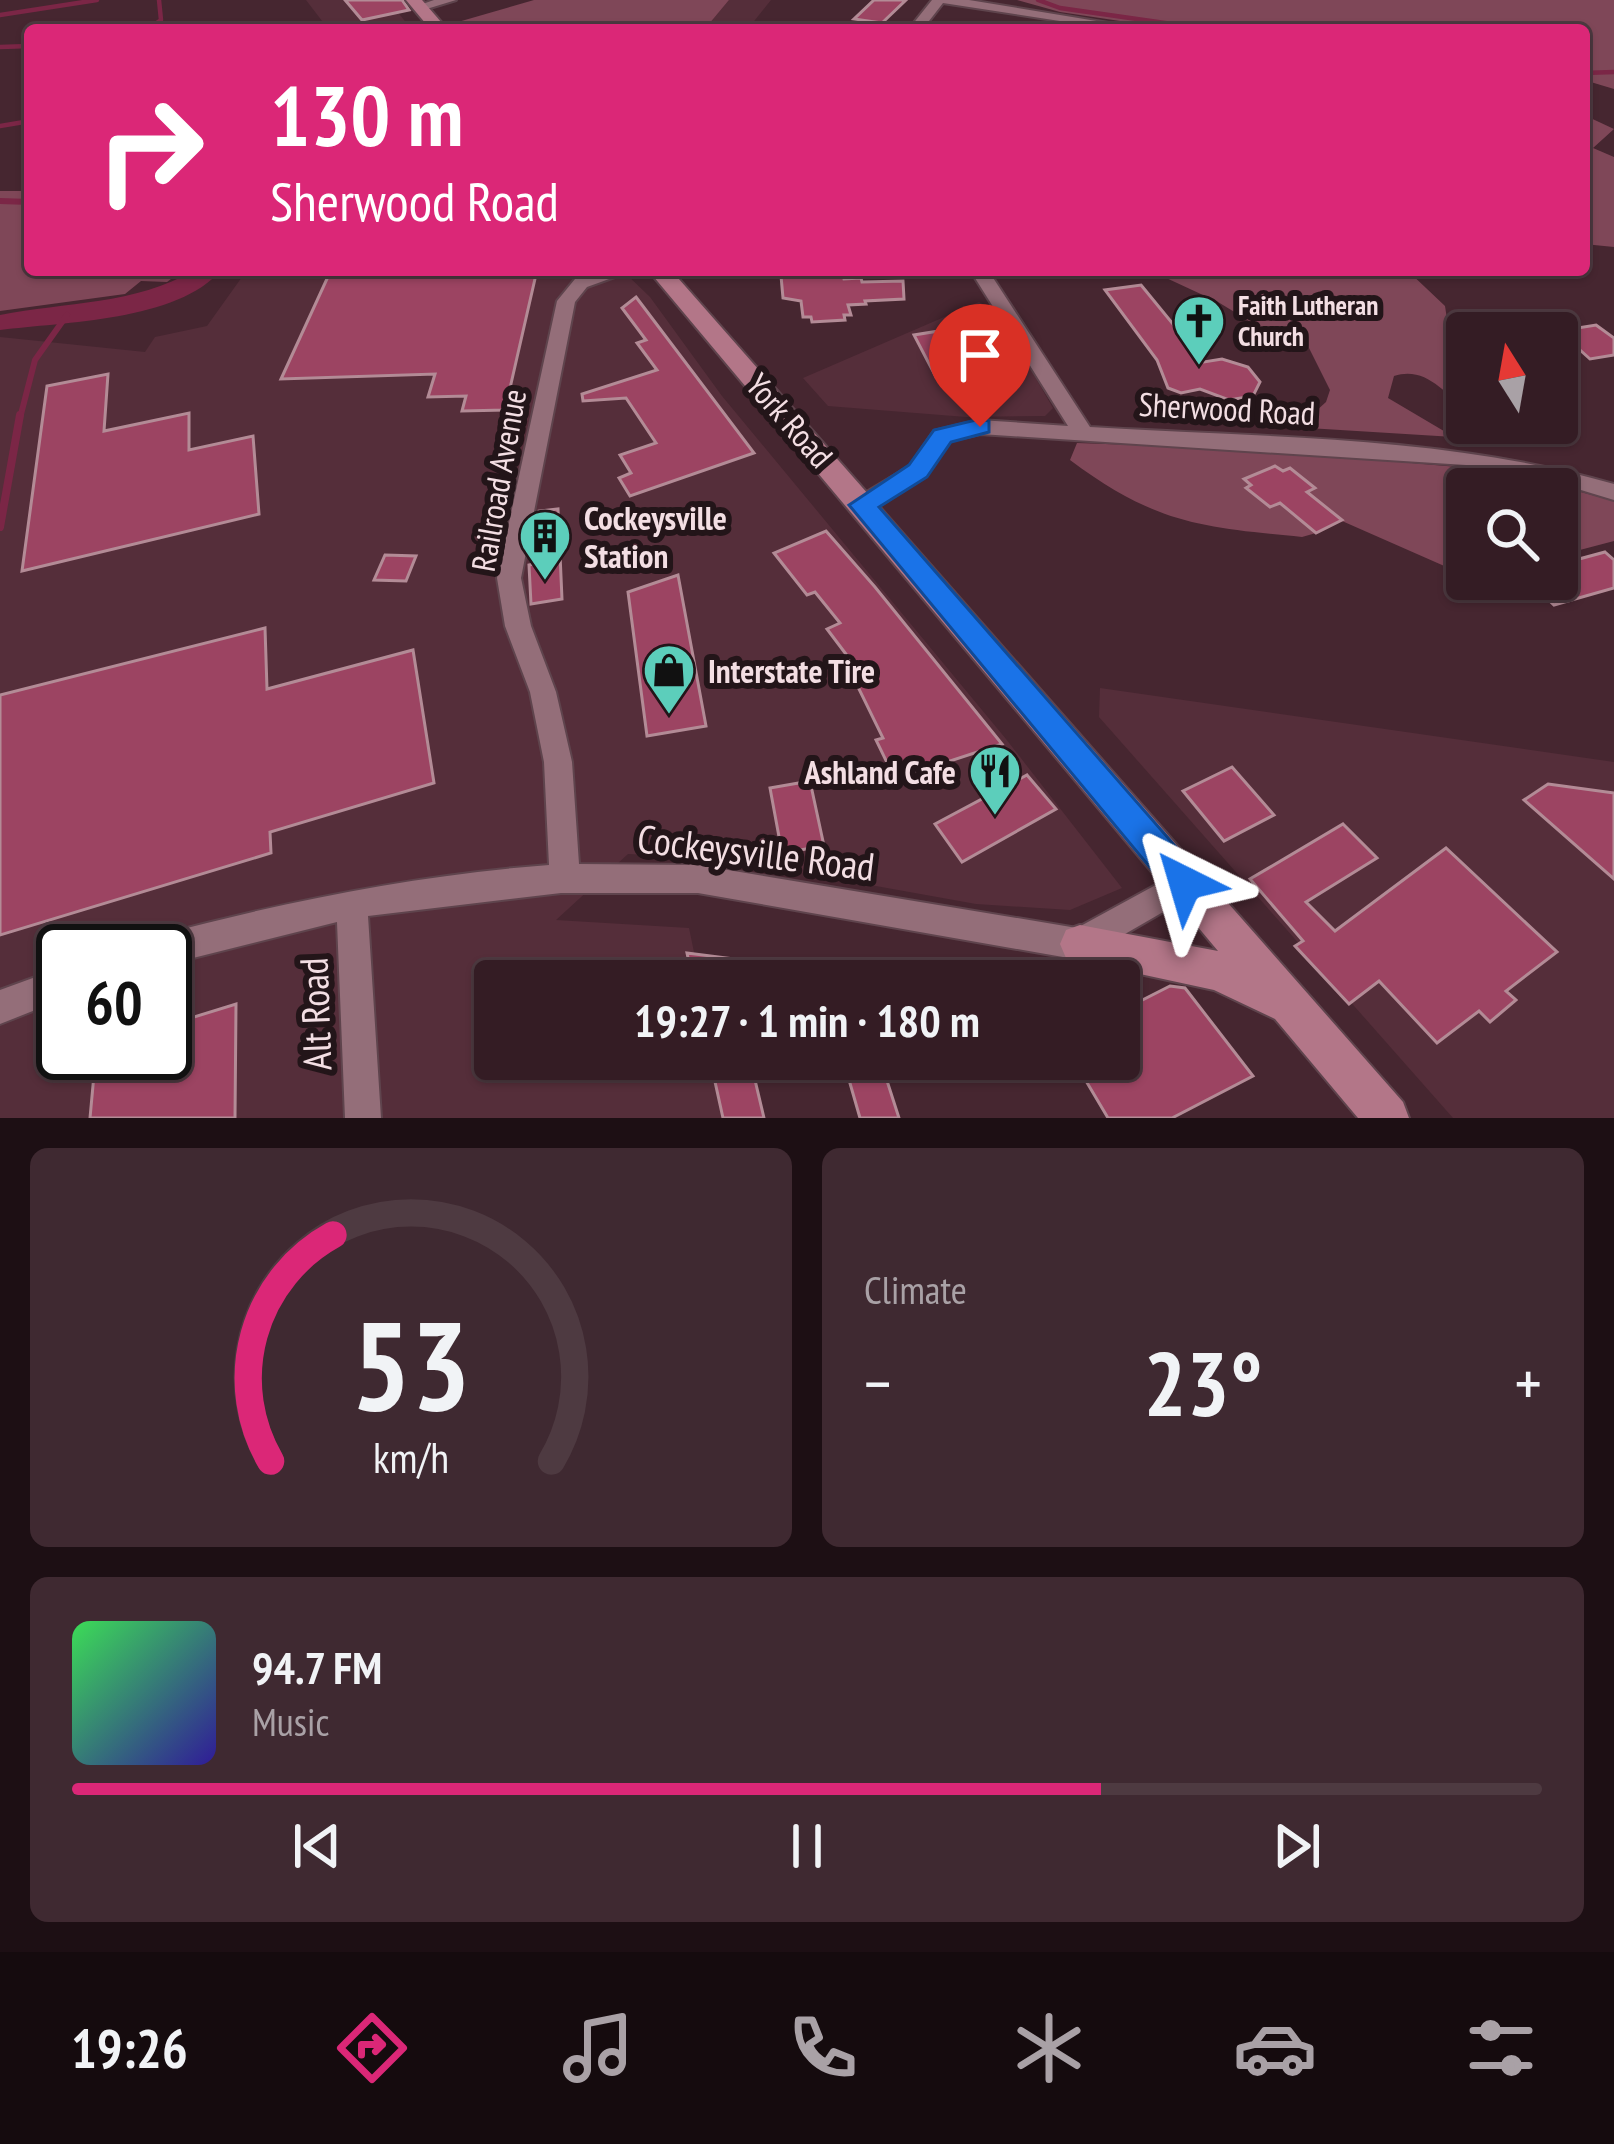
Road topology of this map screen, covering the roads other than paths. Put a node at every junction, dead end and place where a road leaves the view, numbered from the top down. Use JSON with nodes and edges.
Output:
{"nodes":[{"id":1,"x":450,"y":0,"type":"edge"},
{"id":2,"x":941,"y":0,"type":"edge"},
{"id":3,"x":417,"y":3,"type":"edge"},
{"id":4,"x":920,"y":24,"type":"edge"},
{"id":5,"x":1103,"y":24,"type":"edge"},
{"id":6,"x":606,"y":276,"type":"edge"},
{"id":7,"x":664,"y":276,"type":"edge"},
{"id":8,"x":983,"y":276,"type":"edge"},
{"id":9,"x":1083,"y":433,"type":"junction"},
{"id":10,"x":1614,"y":492,"type":"edge"},
{"id":11,"x":862,"y":505,"type":"junction"},
{"id":12,"x":565,"y":880,"type":"junction"},
{"id":13,"x":1185,"y":883,"type":"junction"},
{"id":14,"x":352,"y":905,"type":"junction"},
{"id":15,"x":192,"y":942,"type":"edge"},
{"id":16,"x":1080,"y":944,"type":"junction"},
{"id":17,"x":36,"y":993,"type":"edge"},
{"id":18,"x":0,"y":1007,"type":"edge"},
{"id":19,"x":1298,"y":1015,"type":"junction"},
{"id":20,"x":363,"y":1118,"type":"edge"},
{"id":21,"x":1387,"y":1118,"type":"edge"}],
"edges":[{"from":1,"to":3,"type":"street"},
{"from":2,"to":4,"type":"street"},
{"from":2,"to":5,"type":"street"},
{"from":6,"to":12,"type":"street","name":"Railroad Avenue"},
{"from":7,"to":11,"type":"main road","name":"York Road"},
{"from":8,"to":9,"type":"street"},
{"from":9,"to":10,"type":"street","name":"Sherwood Road"},
{"from":9,"to":11,"type":"street","name":"Sherwood Road"},
{"from":11,"to":13,"type":"main road","name":"York Road"},
{"from":12,"to":14,"type":"street","name":"Cockeysville Road"},
{"from":12,"to":16,"type":"street","name":"Cockeysville Road"},
{"from":13,"to":16,"type":"street"},
{"from":13,"to":19,"type":"main road","name":"York Road"},
{"from":14,"to":15,"type":"street","name":"Cockeysville Road"},
{"from":14,"to":20,"type":"street","name":"Alt Road"},
{"from":16,"to":19,"type":"main road"},
{"from":17,"to":18,"type":"street"},
{"from":19,"to":21,"type":"main road","name":"York Road"}]}
